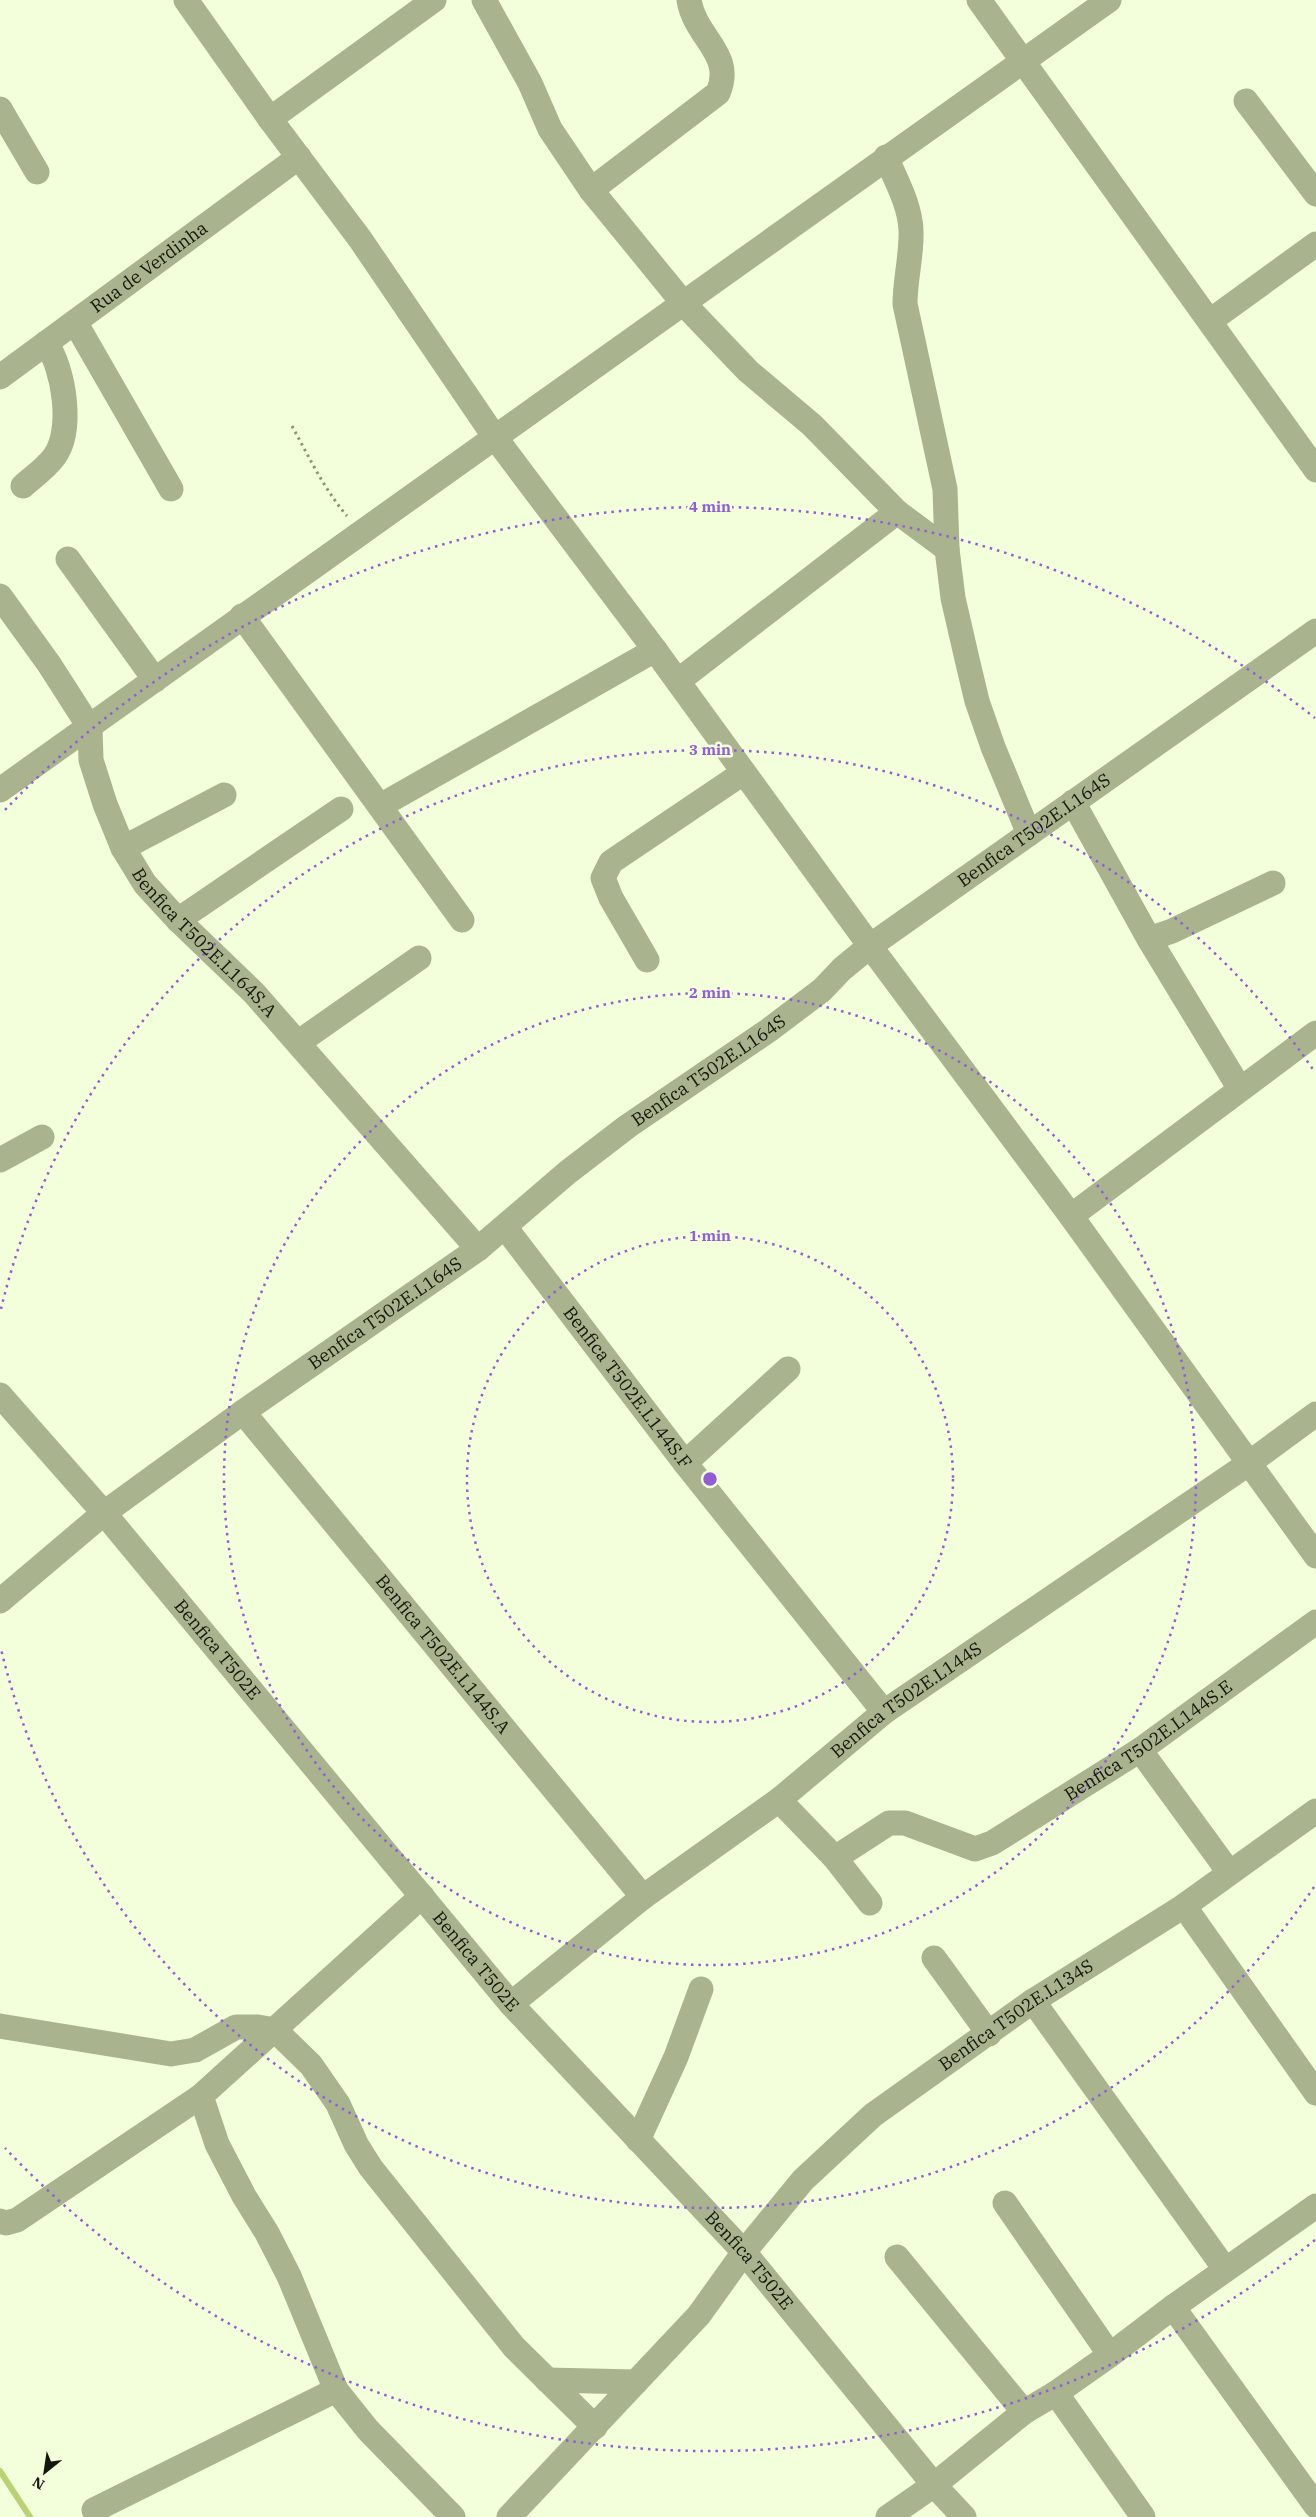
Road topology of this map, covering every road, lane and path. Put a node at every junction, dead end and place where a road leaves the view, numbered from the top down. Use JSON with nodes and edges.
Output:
{"nodes":[{"id":1,"x":186,"y":0,"type":"edge"},
{"id":2,"x":434,"y":0,"type":"edge"},
{"id":3,"x":484,"y":0,"type":"edge"},
{"id":4,"x":689,"y":0,"type":"edge"},
{"id":5,"x":979,"y":0,"type":"edge"},
{"id":6,"x":1109,"y":0,"type":"edge"},
{"id":7,"x":1024,"y":62,"type":"junction"},
{"id":8,"x":1246,"y":101,"type":"dead end"},
{"id":9,"x":0,"y":109,"type":"edge"},
{"id":10,"x":270,"y":119,"type":"junction"},
{"id":11,"x":299,"y":157,"type":"junction"},
{"id":12,"x":886,"y":157,"type":"junction"},
{"id":13,"x":37,"y":172,"type":"dead end"},
{"id":14,"x":591,"y":190,"type":"junction"},
{"id":15,"x":1316,"y":194,"type":"edge"},
{"id":16,"x":1316,"y":244,"type":"edge"},
{"id":17,"x":684,"y":304,"type":"junction"},
{"id":18,"x":1210,"y":321,"type":"junction"},
{"id":19,"x":75,"y":322,"type":"junction"},
{"id":20,"x":46,"y":343,"type":"junction"},
{"id":21,"x":0,"y":377,"type":"edge"},
{"id":22,"x":292,"y":426,"type":"dead end"},
{"id":23,"x":494,"y":436,"type":"junction"},
{"id":24,"x":1316,"y":470,"type":"edge"},
{"id":25,"x":23,"y":486,"type":"dead end"},
{"id":26,"x":171,"y":489,"type":"dead end"},
{"id":27,"x":897,"y":512,"type":"junction"},
{"id":28,"x":361,"y":532,"type":"junction"},
{"id":29,"x":947,"y":549,"type":"junction"},
{"id":30,"x":68,"y":560,"type":"dead end"},
{"id":31,"x":0,"y":596,"type":"edge"},
{"id":32,"x":242,"y":616,"type":"junction"},
{"id":33,"x":1316,"y":631,"type":"edge"},
{"id":34,"x":655,"y":650,"type":"junction"},
{"id":35,"x":154,"y":680,"type":"junction"},
{"id":36,"x":678,"y":681,"type":"junction"},
{"id":37,"x":90,"y":728,"type":"junction"},
{"id":38,"x":743,"y":773,"type":"junction"},
{"id":39,"x":0,"y":790,"type":"edge"},
{"id":40,"x":224,"y":795,"type":"dead end"},
{"id":41,"x":1073,"y":802,"type":"junction"},
{"id":42,"x":380,"y":806,"type":"junction"},
{"id":43,"x":341,"y":809,"type":"dead end"},
{"id":44,"x":1029,"y":834,"type":"junction"},
{"id":45,"x":123,"y":848,"type":"junction"},
{"id":46,"x":1273,"y":883,"type":"dead end"},
{"id":47,"x":178,"y":920,"type":"junction"},
{"id":48,"x":462,"y":920,"type":"dead end"},
{"id":49,"x":1149,"y":939,"type":"junction"},
{"id":50,"x":870,"y":946,"type":"junction"},
{"id":51,"x":419,"y":958,"type":"dead end"},
{"id":52,"x":646,"y":960,"type":"dead end"},
{"id":53,"x":1316,"y":1033,"type":"edge"},
{"id":54,"x":299,"y":1042,"type":"junction"},
{"id":55,"x":1240,"y":1089,"type":"junction"},
{"id":56,"x":42,"y":1137,"type":"dead end"},
{"id":57,"x":0,"y":1160,"type":"edge"},
{"id":58,"x":1071,"y":1216,"type":"junction"},
{"id":59,"x":505,"y":1227,"type":"junction"},
{"id":60,"x":478,"y":1249,"type":"junction"},
{"id":61,"x":788,"y":1369,"type":"dead end"},
{"id":62,"x":0,"y":1395,"type":"edge"},
{"id":63,"x":243,"y":1412,"type":"junction"},
{"id":64,"x":1316,"y":1414,"type":"edge"},
{"id":65,"x":685,"y":1464,"type":"junction"},
{"id":66,"x":1248,"y":1464,"type":"junction"},
{"id":67,"x":104,"y":1513,"type":"junction"},
{"id":68,"x":1316,"y":1556,"type":"edge"},
{"id":69,"x":0,"y":1601,"type":"edge"},
{"id":70,"x":1316,"y":1622,"type":"edge"},
{"id":71,"x":884,"y":1712,"type":"junction"},
{"id":72,"x":1140,"y":1750,"type":"junction"},
{"id":73,"x":779,"y":1800,"type":"junction"},
{"id":74,"x":1316,"y":1810,"type":"edge"},
{"id":75,"x":835,"y":1858,"type":"junction"},
{"id":76,"x":1229,"y":1872,"type":"junction"},
{"id":77,"x":422,"y":1896,"type":"junction"},
{"id":78,"x":643,"y":1897,"type":"junction"},
{"id":79,"x":870,"y":1903,"type":"dead end"},
{"id":80,"x":1184,"y":1906,"type":"junction"},
{"id":81,"x":934,"y":1958,"type":"dead end"},
{"id":82,"x":701,"y":1989,"type":"dead end"},
{"id":83,"x":1033,"y":2001,"type":"junction"},
{"id":84,"x":511,"y":2004,"type":"junction"},
{"id":85,"x":0,"y":2026,"type":"edge"},
{"id":86,"x":275,"y":2030,"type":"junction"},
{"id":87,"x":989,"y":2034,"type":"junction"},
{"id":88,"x":1316,"y":2093,"type":"edge"},
{"id":89,"x":201,"y":2096,"type":"junction"},
{"id":90,"x":638,"y":2140,"type":"junction"},
{"id":91,"x":1005,"y":2203,"type":"dead end"},
{"id":92,"x":1316,"y":2206,"type":"edge"},
{"id":93,"x":0,"y":2221,"type":"edge"},
{"id":94,"x":744,"y":2252,"type":"junction"},
{"id":95,"x":897,"y":2257,"type":"dead end"},
{"id":96,"x":1225,"y":2269,"type":"junction"},
{"id":97,"x":1173,"y":2307,"type":"junction"},
{"id":98,"x":1110,"y":2355,"type":"junction"},
{"id":99,"x":547,"y":2380,"type":"junction"},
{"id":100,"x":636,"y":2382,"type":"junction"},
{"id":101,"x":336,"y":2390,"type":"junction"},
{"id":102,"x":1056,"y":2393,"type":"junction"},
{"id":103,"x":1024,"y":2412,"type":"junction"},
{"id":104,"x":595,"y":2427,"type":"junction"},
{"id":105,"x":934,"y":2485,"type":"junction"},
{"id":106,"x":1316,"y":2506,"type":"edge"},
{"id":107,"x":94,"y":2510,"type":"dead end"},
{"id":108,"x":453,"y":2517,"type":"edge"},
{"id":109,"x":509,"y":2517,"type":"edge"},
{"id":110,"x":888,"y":2517,"type":"edge"},
{"id":111,"x":964,"y":2517,"type":"edge"},
{"id":112,"x":1143,"y":2517,"type":"edge"}],
"edges":[{"from":1,"to":10,"type":"street"},
{"from":2,"to":10,"type":"street"},
{"from":3,"to":14,"type":"street"},
{"from":4,"to":14,"type":"street"},
{"from":5,"to":7,"type":"street"},
{"from":6,"to":7,"type":"street"},
{"from":7,"to":12,"type":"street"},
{"from":7,"to":18,"type":"street"},
{"from":8,"to":15,"type":"street"},
{"from":9,"to":13,"type":"street"},
{"from":10,"to":11,"type":"street"},
{"from":11,"to":19,"type":"street","name":"Rua de Verdinha"},
{"from":11,"to":23,"type":"street"},
{"from":12,"to":17,"type":"street"},
{"from":12,"to":29,"type":"street"},
{"from":14,"to":17,"type":"street"},
{"from":16,"to":18,"type":"street"},
{"from":17,"to":23,"type":"street"},
{"from":17,"to":27,"type":"street"},
{"from":18,"to":24,"type":"street"},
{"from":19,"to":20,"type":"street","name":"Rua de Verdinha"},
{"from":19,"to":26,"type":"street"},
{"from":20,"to":21,"type":"street","name":"Rua de Verdinha"},
{"from":20,"to":25,"type":"street"},
{"from":22,"to":28,"type":"path"},
{"from":23,"to":28,"type":"street"},
{"from":23,"to":34,"type":"street"},
{"from":27,"to":29,"type":"street"},
{"from":27,"to":36,"type":"street"},
{"from":28,"to":32,"type":"street"},
{"from":29,"to":44,"type":"street"},
{"from":30,"to":35,"type":"street"},
{"from":31,"to":37,"type":"street"},
{"from":32,"to":35,"type":"street"},
{"from":32,"to":42,"type":"street"},
{"from":33,"to":41,"type":"street","name":"Benfica T502E.L164S"},
{"from":34,"to":36,"type":"street"},
{"from":34,"to":42,"type":"street"},
{"from":35,"to":37,"type":"street"},
{"from":36,"to":38,"type":"street"},
{"from":37,"to":39,"type":"street"},
{"from":37,"to":45,"type":"street","name":"Benfica T502E.L164S.A"},
{"from":38,"to":50,"type":"street"},
{"from":38,"to":52,"type":"street"},
{"from":40,"to":45,"type":"street"},
{"from":41,"to":44,"type":"street","name":"Benfica T502E.L164S"},
{"from":41,"to":49,"type":"street"},
{"from":42,"to":48,"type":"street"},
{"from":43,"to":47,"type":"street"},
{"from":44,"to":50,"type":"street","name":"Benfica T502E.L164S"},
{"from":45,"to":47,"type":"street","name":"Benfica T502E.L164S.A"},
{"from":46,"to":49,"type":"street"},
{"from":47,"to":54,"type":"street","name":"Benfica T502E.L164S.A"},
{"from":49,"to":55,"type":"street"},
{"from":50,"to":58,"type":"street"},
{"from":50,"to":59,"type":"street","name":"Benfica T502E.L164S"},
{"from":51,"to":54,"type":"street"},
{"from":53,"to":55,"type":"street"},
{"from":54,"to":60,"type":"street","name":"Benfica T502E.L164S.A"},
{"from":55,"to":58,"type":"street"},
{"from":56,"to":57,"type":"street"},
{"from":58,"to":66,"type":"street"},
{"from":59,"to":60,"type":"street","name":"Benfica T502E.L164S"},
{"from":59,"to":65,"type":"street","name":"Benfica T502E.L144S.F"},
{"from":60,"to":63,"type":"street","name":"Benfica T502E.L164S"},
{"from":61,"to":65,"type":"street"},
{"from":62,"to":67,"type":"street","name":"Benfica T502E"},
{"from":63,"to":67,"type":"street","name":"Benfica T502E.L164S"},
{"from":63,"to":78,"type":"street","name":"Benfica T502E.L144S.A"},
{"from":64,"to":66,"type":"street","name":"Benfica T502E.L144S"},
{"from":65,"to":71,"type":"street","name":"Benfica T502E.L144S.F"},
{"from":66,"to":68,"type":"street"},
{"from":66,"to":71,"type":"street","name":"Benfica T502E.L144S"},
{"from":67,"to":69,"type":"street","name":"Benfica T502E.L164S"},
{"from":67,"to":77,"type":"street","name":"Benfica T502E"},
{"from":70,"to":72,"type":"street","name":"Benfica T502E.L144S.E"},
{"from":71,"to":73,"type":"street","name":"Benfica T502E.L144S"},
{"from":72,"to":75,"type":"street","name":"Benfica T502E.L144S.E"},
{"from":72,"to":76,"type":"street"},
{"from":73,"to":75,"type":"street"},
{"from":73,"to":78,"type":"street","name":"Benfica T502E.L144S"},
{"from":74,"to":76,"type":"street","name":"Benfica T502E.L134S"},
{"from":75,"to":79,"type":"street"},
{"from":76,"to":80,"type":"street","name":"Benfica T502E.L134S"},
{"from":77,"to":84,"type":"street","name":"Benfica T502E"},
{"from":77,"to":86,"type":"street"},
{"from":78,"to":84,"type":"street","name":"Benfica T502E.L144S"},
{"from":80,"to":83,"type":"street","name":"Benfica T502E.L134S"},
{"from":80,"to":88,"type":"street"},
{"from":81,"to":87,"type":"street"},
{"from":82,"to":90,"type":"street"},
{"from":83,"to":87,"type":"street","name":"Benfica T502E.L134S"},
{"from":83,"to":96,"type":"street"},
{"from":84,"to":90,"type":"street","name":"Benfica T502E"},
{"from":85,"to":86,"type":"street"},
{"from":86,"to":89,"type":"street"},
{"from":86,"to":99,"type":"street"},
{"from":87,"to":94,"type":"street","name":"Benfica T502E.L134S"},
{"from":89,"to":93,"type":"street"},
{"from":89,"to":101,"type":"street"},
{"from":90,"to":94,"type":"street","name":"Benfica T502E"},
{"from":91,"to":98,"type":"street"},
{"from":92,"to":96,"type":"street"},
{"from":94,"to":100,"type":"street","name":"Benfica T502E.L134S"},
{"from":94,"to":105,"type":"street","name":"Benfica T502E"},
{"from":95,"to":103,"type":"street"},
{"from":96,"to":97,"type":"street"},
{"from":97,"to":98,"type":"street"},
{"from":97,"to":106,"type":"street"},
{"from":98,"to":102,"type":"street"},
{"from":99,"to":100,"type":"street"},
{"from":99,"to":104,"type":"street"},
{"from":100,"to":104,"type":"street","name":"Benfica T502E.L134S"},
{"from":101,"to":107,"type":"street"},
{"from":101,"to":108,"type":"street"},
{"from":102,"to":103,"type":"street"},
{"from":102,"to":112,"type":"street"},
{"from":103,"to":105,"type":"street"},
{"from":104,"to":109,"type":"street","name":"Benfica T502E.L134S"},
{"from":105,"to":110,"type":"street"},
{"from":105,"to":111,"type":"street","name":"Benfica T502E"}]}
